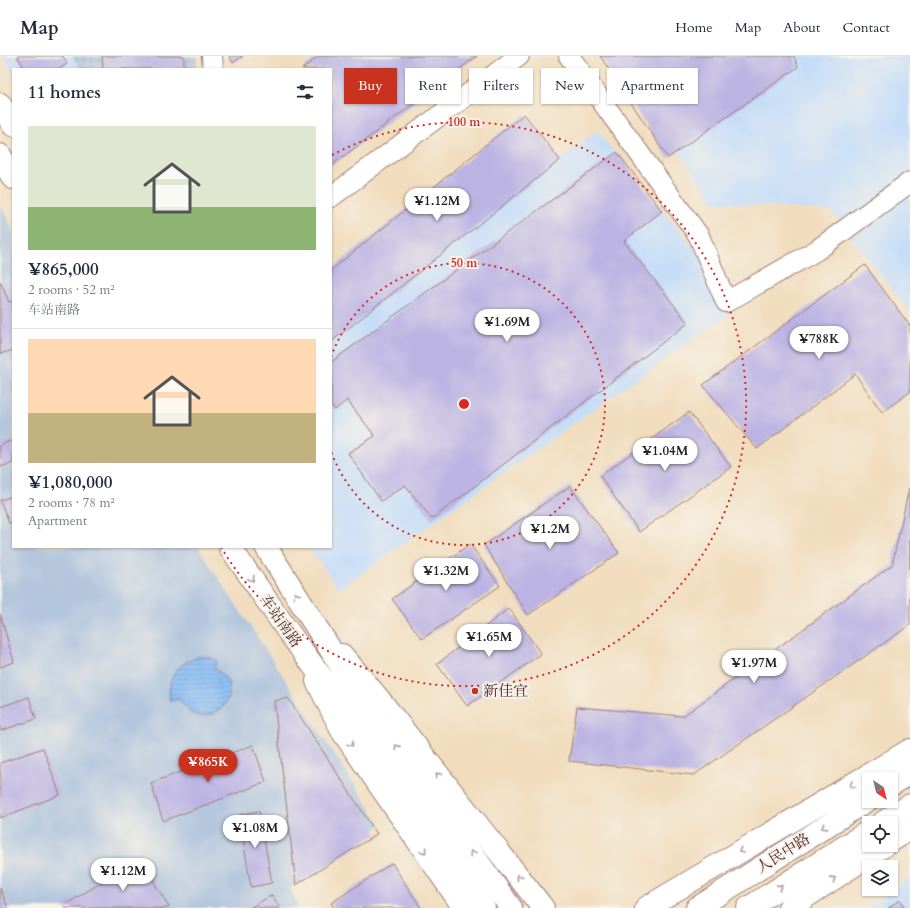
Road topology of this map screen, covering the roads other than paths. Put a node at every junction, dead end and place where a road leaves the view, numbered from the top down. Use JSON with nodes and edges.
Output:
{"nodes":[{"id":1,"x":212,"y":56,"type":"edge"},
{"id":2,"x":519,"y":56,"type":"edge"},
{"id":3,"x":569,"y":56,"type":"edge"},
{"id":4,"x":213,"y":68,"type":"edge"},
{"id":5,"x":0,"y":104,"type":"edge"},
{"id":6,"x":12,"y":123,"type":"edge"},
{"id":7,"x":0,"y":156,"type":"edge"},
{"id":8,"x":12,"y":176,"type":"edge"},
{"id":9,"x":910,"y":182,"type":"edge"},
{"id":10,"x":332,"y":196,"type":"edge"},
{"id":11,"x":231,"y":548,"type":"edge"},
{"id":12,"x":267,"y":548,"type":"edge"},
{"id":13,"x":308,"y":615,"type":"junction"},
{"id":14,"x":300,"y":648,"type":"junction"},
{"id":15,"x":344,"y":691,"type":"junction"},
{"id":16,"x":910,"y":750,"type":"edge"},
{"id":17,"x":910,"y":773,"type":"edge"},
{"id":18,"x":898,"y":781,"type":"edge"},
{"id":19,"x":862,"y":803,"type":"edge"},
{"id":20,"x":910,"y":805,"type":"edge"},
{"id":21,"x":893,"y":816,"type":"edge"},
{"id":22,"x":910,"y":829,"type":"edge"},
{"id":23,"x":862,"y":835,"type":"edge"},
{"id":24,"x":898,"y":837,"type":"edge"},
{"id":25,"x":874,"y":852,"type":"edge"},
{"id":26,"x":464,"y":908,"type":"edge"},
{"id":27,"x":484,"y":908,"type":"edge"},
{"id":28,"x":511,"y":908,"type":"edge"},
{"id":29,"x":543,"y":908,"type":"edge"},
{"id":30,"x":646,"y":908,"type":"edge"},
{"id":31,"x":697,"y":908,"type":"edge"},
{"id":32,"x":748,"y":908,"type":"edge"},
{"id":33,"x":789,"y":908,"type":"edge"}],
"edges":[{"from":1,"to":4,"type":"street"},
{"from":2,"to":10,"type":"street"},
{"from":3,"to":9,"type":"street"},
{"from":5,"to":6,"type":"main road"},
{"from":7,"to":8,"type":"main road"},
{"from":11,"to":14,"type":"main road","name":"车站南路","one_way":true},
{"from":13,"to":12,"type":"main road","name":"车站南路","one_way":true},
{"from":13,"to":15,"type":"main road","name":"车站南路"},
{"from":29,"to":13,"type":"main road","one_way":true},
{"from":14,"to":15,"type":"main road","name":"车站南路"},
{"from":14,"to":26,"type":"main road","one_way":true},
{"from":15,"to":27,"type":"main road"},
{"from":28,"to":15,"type":"main road","one_way":true},
{"from":16,"to":30,"type":"main road","one_way":true},
{"from":17,"to":18,"type":"main road"},
{"from":19,"to":31,"type":"main road","name":"人民中路","one_way":true},
{"from":20,"to":21,"type":"main road"},
{"from":22,"to":24,"type":"main road"},
{"from":32,"to":23,"type":"main road","name":"人民中路","one_way":true},
{"from":33,"to":25,"type":"main road","one_way":true}]}
